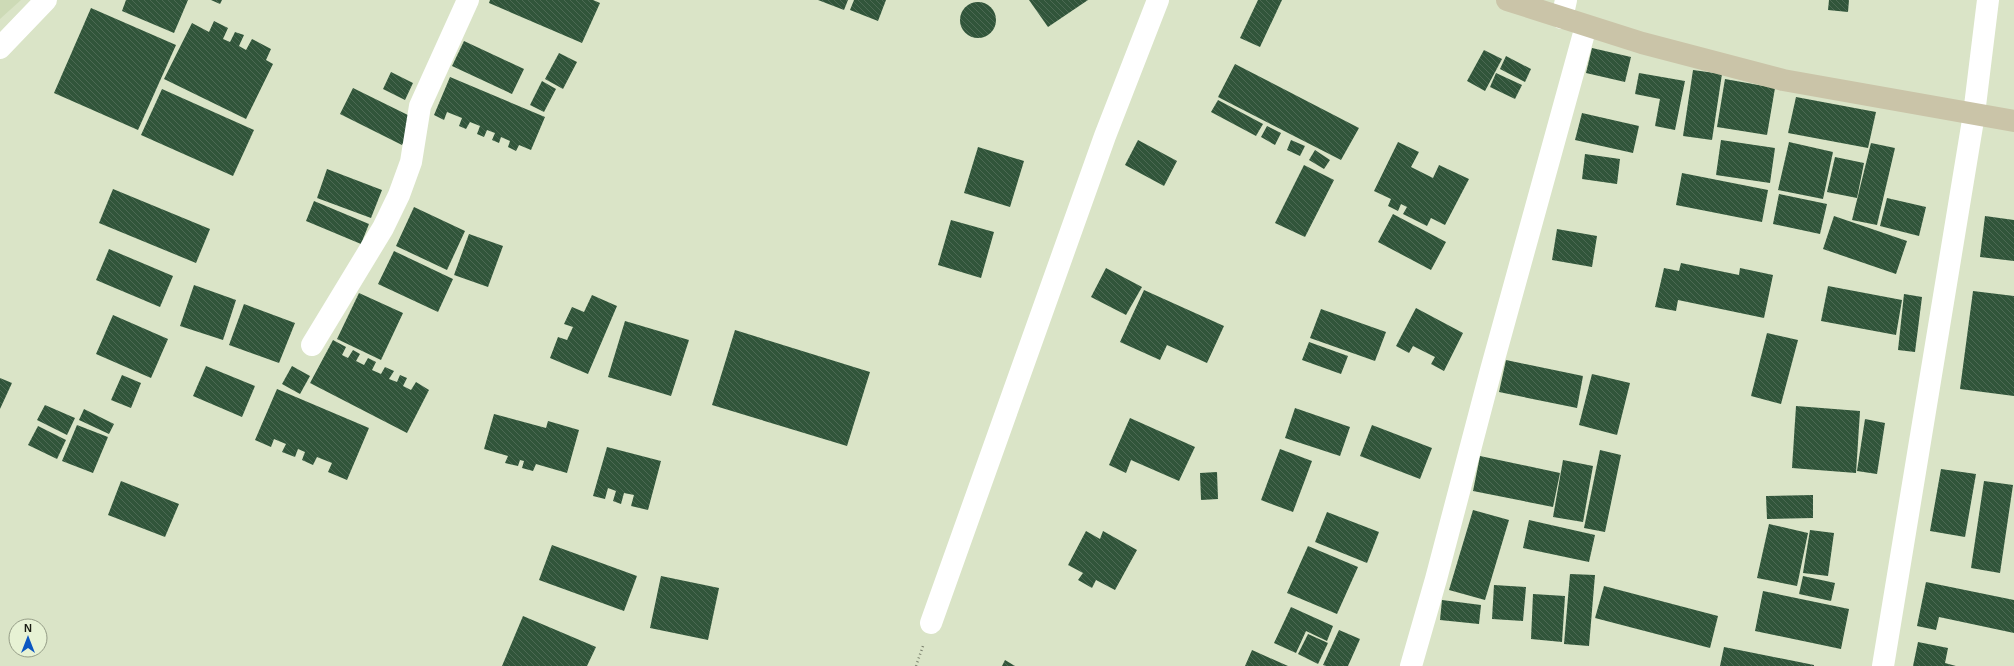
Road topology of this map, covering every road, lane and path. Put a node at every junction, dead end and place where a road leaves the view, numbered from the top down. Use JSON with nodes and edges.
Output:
{"nodes":[{"id":1,"x":46,"y":0,"type":"edge"},
{"id":2,"x":468,"y":0,"type":"edge"},
{"id":3,"x":1158,"y":0,"type":"edge"},
{"id":4,"x":1507,"y":0,"type":"edge"},
{"id":5,"x":1988,"y":0,"type":"edge"},
{"id":6,"x":1564,"y":9,"type":"edge"},
{"id":7,"x":1586,"y":26,"type":"junction"},
{"id":8,"x":0,"y":48,"type":"edge"},
{"id":9,"x":1974,"y":114,"type":"junction"},
{"id":10,"x":2014,"y":121,"type":"edge"},
{"id":11,"x":312,"y":345,"type":"dead end"},
{"id":12,"x":931,"y":623,"type":"dead end"},
{"id":13,"x":1411,"y":666,"type":"edge"},
{"id":14,"x":1883,"y":666,"type":"edge"}],
"edges":[{"from":1,"to":8,"type":"street"},
{"from":2,"to":11,"type":"street"},
{"from":3,"to":12,"type":"street"},
{"from":4,"to":6,"type":"street"},
{"from":5,"to":9,"type":"street"},
{"from":6,"to":7,"type":"street"},
{"from":7,"to":9,"type":"street"},
{"from":7,"to":13,"type":"street"},
{"from":9,"to":10,"type":"street"},
{"from":9,"to":14,"type":"street"}]}
